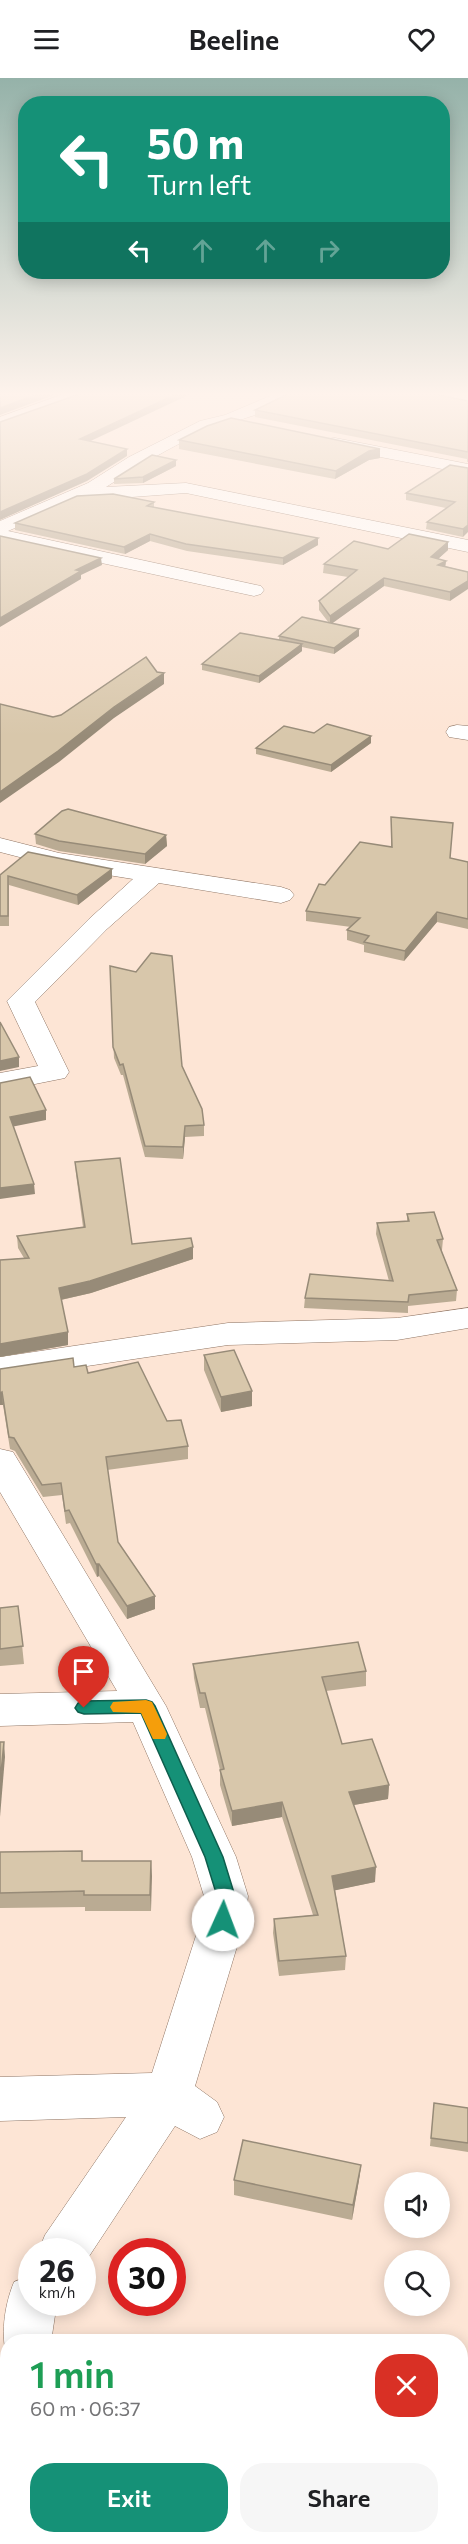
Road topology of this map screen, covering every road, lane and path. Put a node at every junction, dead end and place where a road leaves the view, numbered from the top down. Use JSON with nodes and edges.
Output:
{"nodes":[{"id":1,"x":49,"y":506,"type":"edge"},
{"id":2,"x":274,"y":506,"type":"edge"},
{"id":3,"x":0,"y":528,"type":"edge"},
{"id":4,"x":0,"y":535,"type":"edge"},
{"id":5,"x":468,"y":546,"type":"edge"},
{"id":6,"x":254,"y":590,"type":"dead end"},
{"id":7,"x":0,"y":845,"type":"edge"},
{"id":8,"x":153,"y":875,"type":"junction"},
{"id":9,"x":281,"y":895,"type":"dead end"},
{"id":10,"x":0,"y":1082,"type":"edge"},
{"id":11,"x":468,"y":1318,"type":"edge"},
{"id":12,"x":0,"y":1368,"type":"edge"},
{"id":13,"x":0,"y":1461,"type":"edge"},
{"id":14,"x":13,"y":1500,"type":"edge"},
{"id":15,"x":146,"y":1706,"type":"junction"},
{"id":16,"x":0,"y":1710,"type":"edge"},
{"id":17,"x":0,"y":2099,"type":"edge"},
{"id":18,"x":184,"y":2106,"type":"junction"},
{"id":19,"x":75,"y":2238,"type":"edge"},
{"id":20,"x":29,"y":2316,"type":"edge"},
{"id":21,"x":26,"y":2334,"type":"edge"}],
"edges":[{"from":1,"to":3,"type":"street"},
{"from":2,"to":5,"type":"street"},
{"from":4,"to":6,"type":"street"},
{"from":7,"to":8,"type":"street"},
{"from":8,"to":9,"type":"street"},
{"from":8,"to":10,"type":"street"},
{"from":11,"to":12,"type":"street"},
{"from":13,"to":14,"type":"street"},
{"from":14,"to":15,"type":"street"},
{"from":15,"to":16,"type":"street"},
{"from":15,"to":18,"type":"street"},
{"from":17,"to":18,"type":"street"},
{"from":18,"to":19,"type":"street"},
{"from":20,"to":21,"type":"street"}]}
